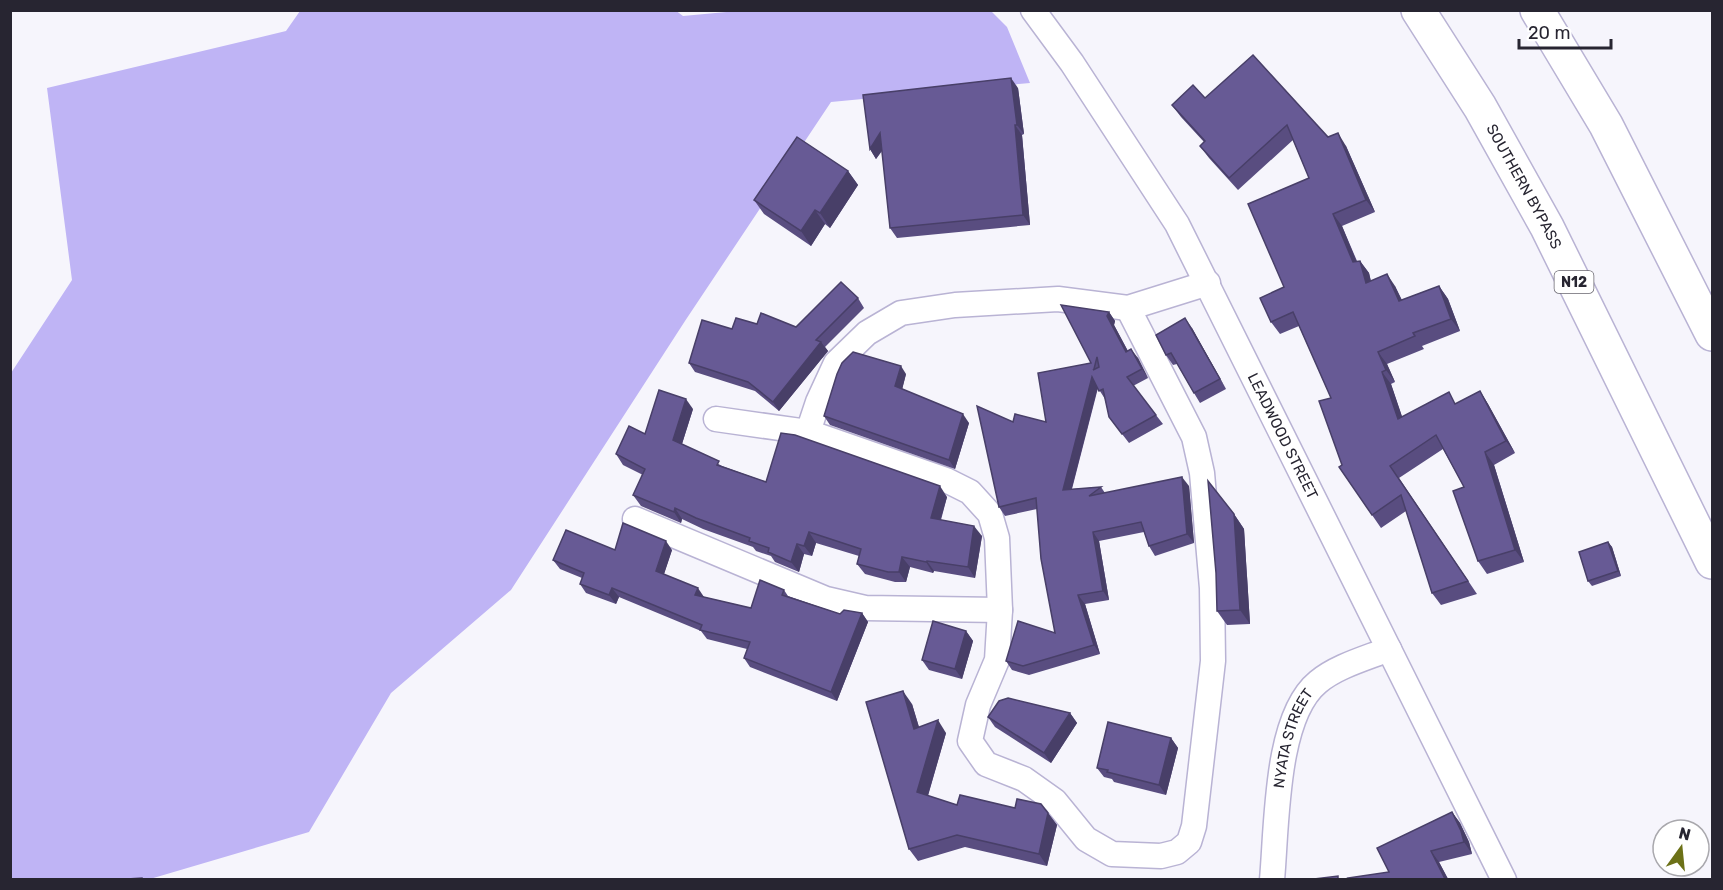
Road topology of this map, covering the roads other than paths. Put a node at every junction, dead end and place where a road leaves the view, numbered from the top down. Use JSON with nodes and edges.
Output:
{"nodes":[{"id":1,"x":1033,"y":10,"type":"edge"},
{"id":2,"x":1418,"y":10,"type":"edge"},
{"id":3,"x":1537,"y":10,"type":"edge"},
{"id":4,"x":1208,"y":283,"type":"junction"},
{"id":5,"x":1128,"y":308,"type":"junction"},
{"id":6,"x":1713,"y":334,"type":"edge"},
{"id":7,"x":716,"y":419,"type":"dead end"},
{"id":8,"x":808,"y":432,"type":"junction"},
{"id":9,"x":635,"y":519,"type":"dead end"},
{"id":10,"x":1713,"y":562,"type":"edge"},
{"id":11,"x":1000,"y":610,"type":"junction"},
{"id":12,"x":1389,"y":649,"type":"junction"},
{"id":13,"x":1272,"y":879,"type":"edge"},
{"id":14,"x":1504,"y":879,"type":"edge"}],
"edges":[{"from":1,"to":4,"type":"street","name":"LEADWOOD STREET"},
{"from":2,"to":10,"type":"highway","name":"SOUTHERN BYPASS","number":"N12"},
{"from":3,"to":6,"type":"highway"},
{"from":4,"to":5,"type":"street"},
{"from":4,"to":12,"type":"street","name":"LEADWOOD STREET"},
{"from":5,"to":8,"type":"street"},
{"from":5,"to":11,"type":"street"},
{"from":7,"to":8,"type":"street"},
{"from":8,"to":11,"type":"street"},
{"from":9,"to":11,"type":"street"},
{"from":12,"to":13,"type":"street","name":"NYATA STREET"},
{"from":12,"to":14,"type":"street","name":"LEADWOOD STREET"}]}
